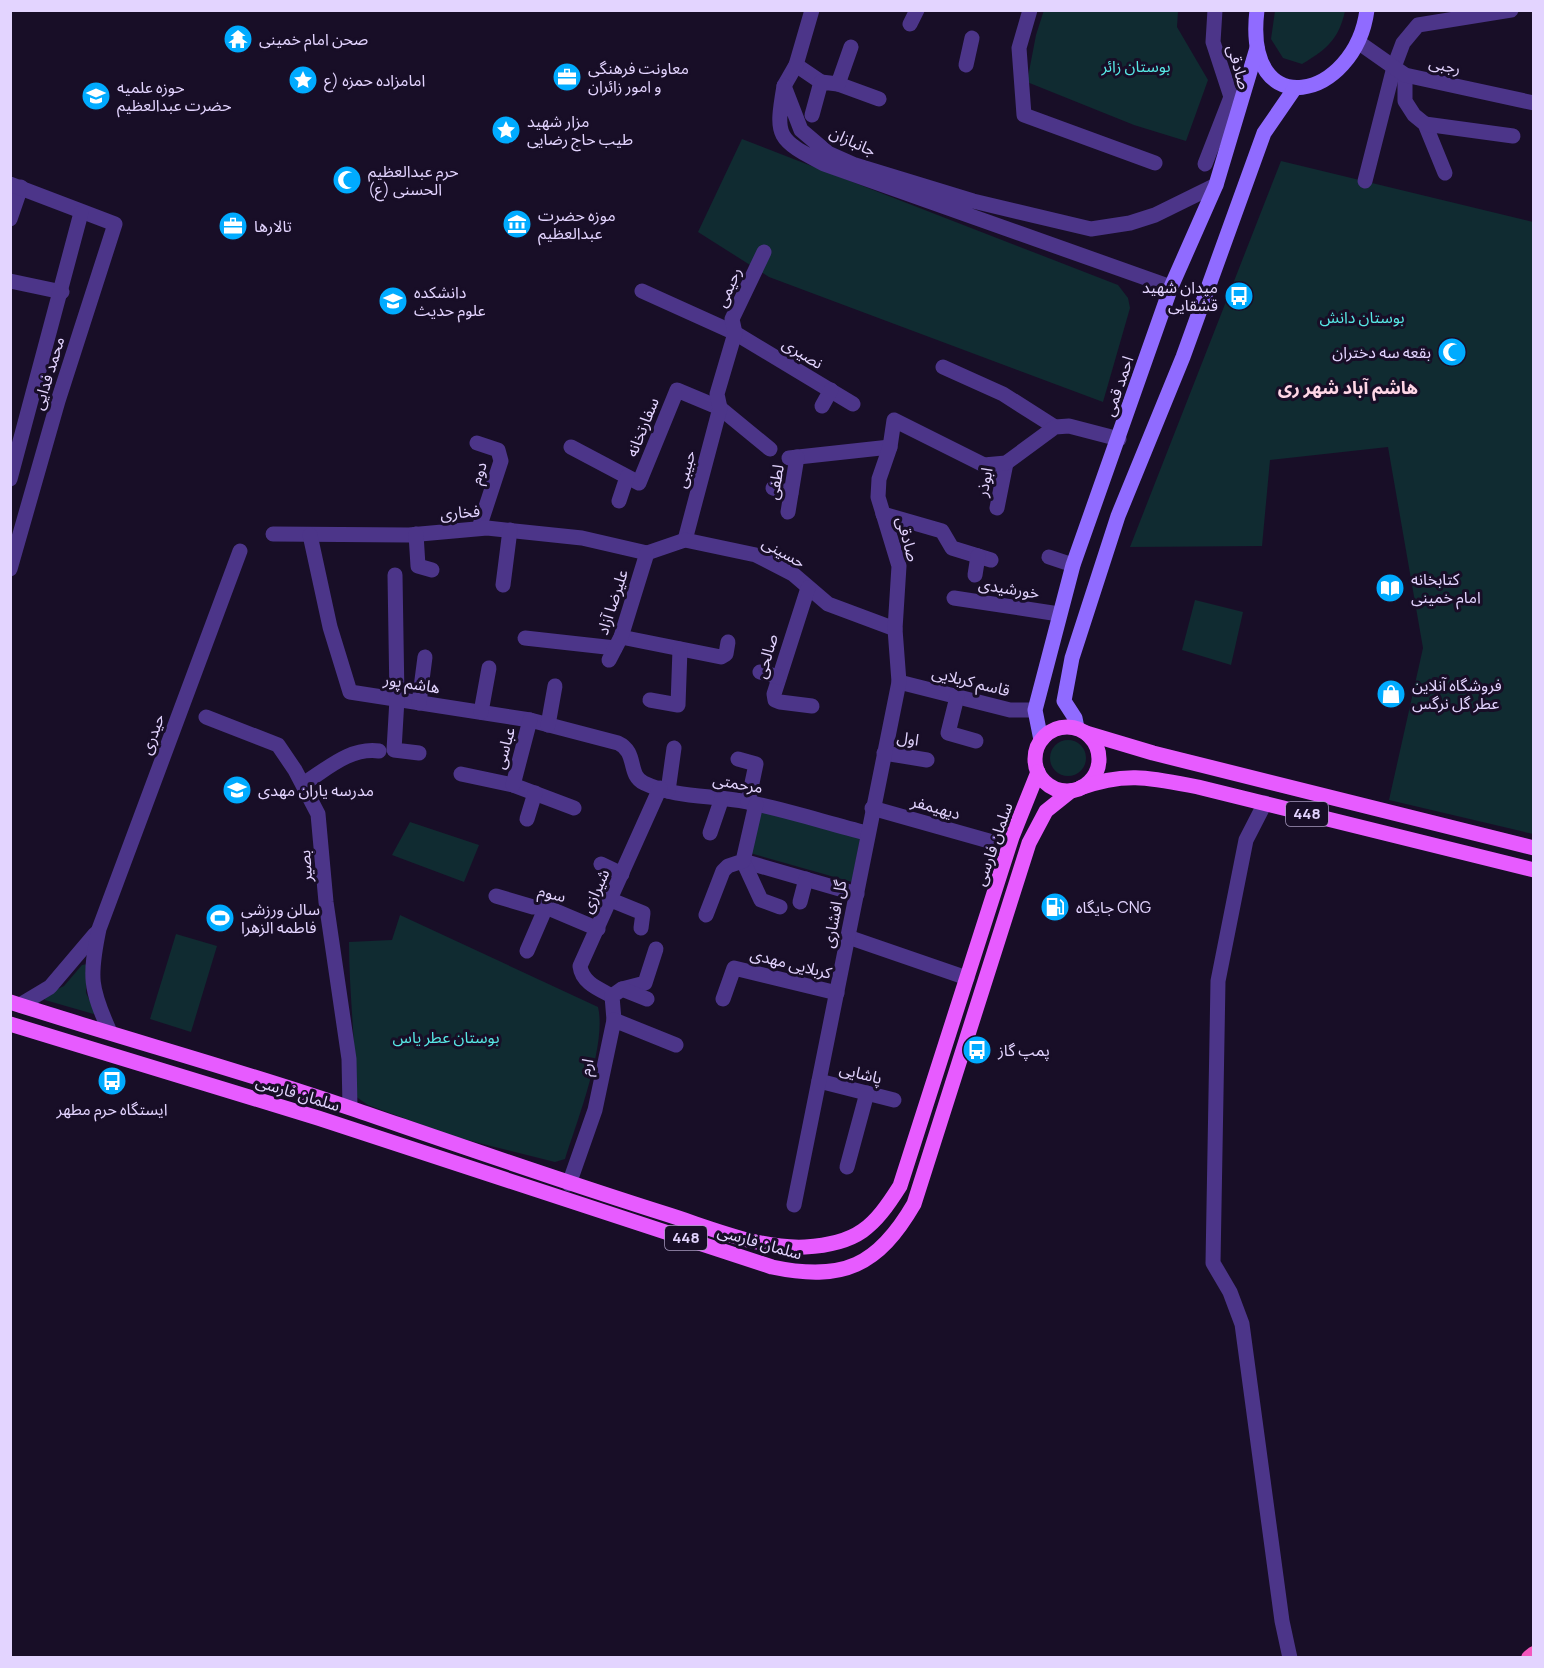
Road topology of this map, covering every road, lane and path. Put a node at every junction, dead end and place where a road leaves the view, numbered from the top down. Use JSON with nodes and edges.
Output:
{"nodes":[{"id":1,"x":812,"y":10,"type":"edge"},
{"id":2,"x":1030,"y":10,"type":"edge"},
{"id":3,"x":1215,"y":10,"type":"edge"},
{"id":4,"x":1257,"y":10,"type":"edge"},
{"id":5,"x":1367,"y":10,"type":"edge"},
{"id":6,"x":1511,"y":10,"type":"edge"},
{"id":7,"x":972,"y":38,"type":"dead end"},
{"id":8,"x":1358,"y":42,"type":"junction"},
{"id":9,"x":851,"y":47,"type":"dead end"},
{"id":10,"x":1257,"y":48,"type":"junction"},
{"id":11,"x":796,"y":64,"type":"junction"},
{"id":12,"x":966,"y":64,"type":"dead end"},
{"id":13,"x":1400,"y":71,"type":"junction"},
{"id":14,"x":821,"y":82,"type":"junction"},
{"id":15,"x":838,"y":84,"type":"junction"},
{"id":16,"x":784,"y":86,"type":"junction"},
{"id":17,"x":1295,"y":88,"type":"junction"},
{"id":18,"x":879,"y":99,"type":"dead end"},
{"id":19,"x":1533,"y":103,"type":"edge"},
{"id":20,"x":812,"y":115,"type":"dead end"},
{"id":21,"x":1425,"y":124,"type":"junction"},
{"id":22,"x":1513,"y":136,"type":"dead end"},
{"id":23,"x":1155,"y":162,"type":"dead end"},
{"id":24,"x":1205,"y":164,"type":"dead end"},
{"id":25,"x":1445,"y":173,"type":"dead end"},
{"id":26,"x":1365,"y":181,"type":"dead end"},
{"id":27,"x":1216,"y":185,"type":"junction"},
{"id":28,"x":16,"y":186,"type":"edge"},
{"id":29,"x":81,"y":213,"type":"junction"},
{"id":30,"x":10,"y":219,"type":"edge"},
{"id":31,"x":764,"y":252,"type":"dead end"},
{"id":32,"x":10,"y":281,"type":"edge"},
{"id":33,"x":1171,"y":287,"type":"junction"},
{"id":34,"x":642,"y":291,"type":"dead end"},
{"id":35,"x":62,"y":292,"type":"junction"},
{"id":36,"x":735,"y":333,"type":"junction"},
{"id":37,"x":943,"y":367,"type":"dead end"},
{"id":38,"x":831,"y":390,"type":"junction"},
{"id":39,"x":32,"y":395,"type":"junction"},
{"id":40,"x":58,"y":401,"type":"junction"},
{"id":41,"x":853,"y":404,"type":"dead end"},
{"id":42,"x":822,"y":406,"type":"dead end"},
{"id":43,"x":720,"y":408,"type":"junction"},
{"id":44,"x":1055,"y":427,"type":"junction"},
{"id":45,"x":1119,"y":439,"type":"junction"},
{"id":46,"x":477,"y":443,"type":"dead end"},
{"id":47,"x":571,"y":447,"type":"dead end"},
{"id":48,"x":770,"y":449,"type":"dead end"},
{"id":49,"x":888,"y":454,"type":"junction"},
{"id":50,"x":1006,"y":463,"type":"junction"},
{"id":51,"x":627,"y":477,"type":"junction"},
{"id":52,"x":10,"y":479,"type":"edge"},
{"id":53,"x":773,"y":488,"type":"dead end"},
{"id":54,"x":792,"y":493,"type":"junction"},
{"id":55,"x":619,"y":501,"type":"dead end"},
{"id":56,"x":997,"y":508,"type":"dead end"},
{"id":57,"x":788,"y":512,"type":"dead end"},
{"id":58,"x":883,"y":514,"type":"junction"},
{"id":59,"x":479,"y":528,"type":"junction"},
{"id":60,"x":510,"y":530,"type":"junction"},
{"id":61,"x":273,"y":534,"type":"dead end"},
{"id":62,"x":416,"y":534,"type":"junction"},
{"id":63,"x":310,"y":535,"type":"junction"},
{"id":64,"x":685,"y":540,"type":"junction"},
{"id":65,"x":240,"y":551,"type":"dead end"},
{"id":66,"x":647,"y":553,"type":"junction"},
{"id":67,"x":1049,"y":557,"type":"dead end"},
{"id":68,"x":1073,"y":565,"type":"junction"},
{"id":69,"x":10,"y":569,"type":"edge"},
{"id":70,"x":432,"y":570,"type":"dead end"},
{"id":71,"x":395,"y":575,"type":"dead end"},
{"id":72,"x":975,"y":575,"type":"dead end"},
{"id":73,"x":503,"y":585,"type":"dead end"},
{"id":74,"x":808,"y":588,"type":"junction"},
{"id":75,"x":954,"y":598,"type":"dead end"},
{"id":76,"x":1059,"y":614,"type":"junction"},
{"id":77,"x":895,"y":629,"type":"junction"},
{"id":78,"x":525,"y":638,"type":"dead end"},
{"id":79,"x":729,"y":642,"type":"dead end"},
{"id":80,"x":615,"y":649,"type":"junction"},
{"id":81,"x":680,"y":649,"type":"junction"},
{"id":82,"x":425,"y":657,"type":"dead end"},
{"id":83,"x":489,"y":668,"type":"dead end"},
{"id":84,"x":760,"y":672,"type":"dead end"},
{"id":85,"x":779,"y":677,"type":"junction"},
{"id":86,"x":898,"y":682,"type":"junction"},
{"id":87,"x":555,"y":686,"type":"dead end"},
{"id":88,"x":957,"y":697,"type":"junction"},
{"id":89,"x":397,"y":699,"type":"junction"},
{"id":90,"x":650,"y":700,"type":"dead end"},
{"id":91,"x":419,"y":703,"type":"junction"},
{"id":92,"x":812,"y":706,"type":"dead end"},
{"id":93,"x":1035,"y":710,"type":"junction"},
{"id":94,"x":481,"y":712,"type":"junction"},
{"id":95,"x":206,"y":717,"type":"dead end"},
{"id":96,"x":530,"y":720,"type":"junction"},
{"id":97,"x":548,"y":725,"type":"junction"},
{"id":98,"x":1081,"y":731,"type":"junction"},
{"id":99,"x":1041,"y":740,"type":"junction"},
{"id":100,"x":976,"y":741,"type":"dead end"},
{"id":101,"x":626,"y":746,"type":"joint"},
{"id":102,"x":674,"y":748,"type":"dead end"},
{"id":103,"x":379,"y":751,"type":"dead end"},
{"id":104,"x":419,"y":753,"type":"dead end"},
{"id":105,"x":884,"y":753,"type":"junction"},
{"id":106,"x":738,"y":759,"type":"dead end"},
{"id":107,"x":927,"y":760,"type":"dead end"},
{"id":108,"x":1038,"y":772,"type":"junction"},
{"id":109,"x":461,"y":774,"type":"dead end"},
{"id":110,"x":303,"y":784,"type":"junction"},
{"id":111,"x":513,"y":785,"type":"junction"},
{"id":112,"x":664,"y":789,"type":"junction"},
{"id":113,"x":1075,"y":789,"type":"junction"},
{"id":114,"x":536,"y":794,"type":"junction"},
{"id":115,"x":722,"y":798,"type":"junction"},
{"id":116,"x":752,"y":803,"type":"junction"},
{"id":117,"x":1265,"y":803,"type":"junction"},
{"id":118,"x":574,"y":807,"type":"dead end"},
{"id":119,"x":872,"y":808,"type":"junction"},
{"id":120,"x":527,"y":819,"type":"dead end"},
{"id":121,"x":711,"y":833,"type":"dead end"},
{"id":122,"x":867,"y":833,"type":"junction"},
{"id":123,"x":989,"y":842,"type":"dead end"},
{"id":124,"x":1533,"y":848,"type":"edge"},
{"id":125,"x":743,"y":861,"type":"junction"},
{"id":126,"x":601,"y":864,"type":"dead end"},
{"id":127,"x":1533,"y":870,"type":"edge"},
{"id":128,"x":622,"y":874,"type":"junction"},
{"id":129,"x":806,"y":879,"type":"junction"},
{"id":130,"x":857,"y":894,"type":"junction"},
{"id":131,"x":496,"y":896,"type":"dead end"},
{"id":132,"x":611,"y":900,"type":"junction"},
{"id":133,"x":800,"y":902,"type":"dead end"},
{"id":134,"x":546,"y":907,"type":"junction"},
{"id":135,"x":780,"y":907,"type":"dead end"},
{"id":136,"x":706,"y":915,"type":"dead end"},
{"id":137,"x":641,"y":928,"type":"dead end"},
{"id":138,"x":99,"y":929,"type":"junction"},
{"id":139,"x":598,"y":929,"type":"junction"},
{"id":140,"x":848,"y":938,"type":"junction"},
{"id":141,"x":526,"y":951,"type":"dead end"},
{"id":142,"x":657,"y":957,"type":"dead end"},
{"id":143,"x":967,"y":978,"type":"junction"},
{"id":144,"x":617,"y":993,"type":"junction"},
{"id":145,"x":837,"y":993,"type":"junction"},
{"id":146,"x":647,"y":999,"type":"dead end"},
{"id":147,"x":723,"y":999,"type":"dead end"},
{"id":148,"x":15,"y":1003,"type":"edge"},
{"id":149,"x":614,"y":1020,"type":"junction"},
{"id":150,"x":10,"y":1024,"type":"edge"},
{"id":151,"x":110,"y":1032,"type":"junction"},
{"id":152,"x":676,"y":1045,"type":"dead end"},
{"id":153,"x":819,"y":1081,"type":"junction"},
{"id":154,"x":867,"y":1093,"type":"junction"},
{"id":155,"x":894,"y":1100,"type":"dead end"},
{"id":156,"x":350,"y":1107,"type":"junction"},
{"id":157,"x":847,"y":1167,"type":"dead end"},
{"id":158,"x":569,"y":1184,"type":"junction"},
{"id":159,"x":794,"y":1205,"type":"dead end"},
{"id":160,"x":1533,"y":1654,"type":"edge"},
{"id":161,"x":1290,"y":1658,"type":"edge"},
{"id":162,"x":1529,"y":1658,"type":"edge"}],
"edges":[{"from":1,"to":11,"type":"street"},
{"from":2,"to":23,"type":"street"},
{"from":3,"to":24,"type":"street","name":"صادقی"},
{"from":4,"to":10,"type":"main road"},
{"from":5,"to":8,"type":"main road"},
{"from":6,"to":13,"type":"street"},
{"from":7,"to":12,"type":"street"},
{"from":8,"to":13,"type":"street","name":"رجبی"},
{"from":8,"to":17,"type":"main road"},
{"from":9,"to":15,"type":"street"},
{"from":10,"to":17,"type":"main road"},
{"from":10,"to":27,"type":"main road","name":"احمد قمی"},
{"from":11,"to":14,"type":"street"},
{"from":11,"to":16,"type":"street"},
{"from":13,"to":19,"type":"street","name":"رجبی"},
{"from":13,"to":21,"type":"street"},
{"from":13,"to":26,"type":"street"},
{"from":14,"to":15,"type":"street"},
{"from":14,"to":20,"type":"street"},
{"from":15,"to":18,"type":"street"},
{"from":16,"to":27,"type":"street","name":"جانبازان"},
{"from":16,"to":33,"type":"street","name":"جانبازان"},
{"from":17,"to":98,"type":"main road"},
{"from":21,"to":22,"type":"street"},
{"from":21,"to":25,"type":"street"},
{"from":27,"to":33,"type":"main road","name":"احمد قمی"},
{"from":28,"to":29,"type":"street","name":"محمد فدایی"},
{"from":28,"to":30,"type":"street"},
{"from":29,"to":35,"type":"street","name":"محمد فدایی"},
{"from":29,"to":40,"type":"street","name":"محمد فدایی"},
{"from":31,"to":36,"type":"street","name":"رحیمی"},
{"from":32,"to":35,"type":"street"},
{"from":33,"to":45,"type":"main road","name":"احمد قمی"},
{"from":34,"to":36,"type":"street","name":"نصیری"},
{"from":35,"to":39,"type":"street","name":"محمد فدایی"},
{"from":36,"to":38,"type":"street","name":"نصیری"},
{"from":36,"to":43,"type":"street","name":"رحیمی"},
{"from":37,"to":44,"type":"street"},
{"from":38,"to":41,"type":"street","name":"نصیری"},
{"from":38,"to":42,"type":"street"},
{"from":39,"to":40,"type":"street"},
{"from":39,"to":52,"type":"street","name":"محمد فدایی"},
{"from":40,"to":69,"type":"street","name":"محمد فدایی"},
{"from":43,"to":48,"type":"street"},
{"from":43,"to":51,"type":"street","name":"سفارتخانه"},
{"from":43,"to":64,"type":"street","name":"حبیبی"},
{"from":44,"to":45,"type":"street"},
{"from":44,"to":50,"type":"street"},
{"from":45,"to":68,"type":"main road","name":"احمد قمی"},
{"from":46,"to":59,"type":"street","name":"دوم"},
{"from":47,"to":51,"type":"street","name":"سفارتخانه"},
{"from":49,"to":50,"type":"street","name":"صادقی"},
{"from":49,"to":54,"type":"street","name":"لطفی"},
{"from":49,"to":58,"type":"street","name":"صادقی"},
{"from":50,"to":56,"type":"street","name":"ابوذر"},
{"from":51,"to":55,"type":"street"},
{"from":53,"to":54,"type":"street"},
{"from":54,"to":57,"type":"street","name":"لطفی"},
{"from":58,"to":72,"type":"street"},
{"from":58,"to":77,"type":"street","name":"صادقی"},
{"from":59,"to":60,"type":"street","name":"فخاری"},
{"from":59,"to":62,"type":"street","name":"فخاری"},
{"from":60,"to":66,"type":"street","name":"فخاری"},
{"from":60,"to":73,"type":"street"},
{"from":61,"to":63,"type":"street","name":"فخاری"},
{"from":62,"to":63,"type":"street","name":"فخاری"},
{"from":62,"to":70,"type":"street"},
{"from":63,"to":89,"type":"street","name":"هاشم پور"},
{"from":64,"to":66,"type":"street"},
{"from":64,"to":74,"type":"street","name":"حسینی"},
{"from":65,"to":138,"type":"street","name":"حیدری"},
{"from":66,"to":80,"type":"street","name":"علیرضا آزاد"},
{"from":67,"to":68,"type":"street"},
{"from":68,"to":76,"type":"main road","name":"احمد قمی"},
{"from":71,"to":89,"type":"street"},
{"from":74,"to":77,"type":"street","name":"حسینی"},
{"from":74,"to":85,"type":"street","name":"صالحی"},
{"from":75,"to":76,"type":"street","name":"خورشیدی"},
{"from":76,"to":93,"type":"main road","name":"احمد قمی"},
{"from":77,"to":86,"type":"street","name":"گل افشاری"},
{"from":78,"to":80,"type":"street"},
{"from":79,"to":81,"type":"street"},
{"from":80,"to":81,"type":"street"},
{"from":81,"to":90,"type":"street"},
{"from":82,"to":91,"type":"street"},
{"from":83,"to":94,"type":"street"},
{"from":84,"to":85,"type":"street"},
{"from":85,"to":92,"type":"street","name":"صالحی"},
{"from":86,"to":88,"type":"street","name":"قاسم کربلایی"},
{"from":86,"to":105,"type":"street","name":"گل افشاری"},
{"from":87,"to":97,"type":"street"},
{"from":88,"to":93,"type":"street","name":"قاسم کربلایی"},
{"from":88,"to":100,"type":"street"},
{"from":89,"to":91,"type":"street","name":"هاشم پور"},
{"from":89,"to":104,"type":"street"},
{"from":91,"to":94,"type":"street","name":"هاشم پور"},
{"from":93,"to":99,"type":"main road","name":"احمد قمی"},
{"from":94,"to":96,"type":"street","name":"هاشم پور"},
{"from":95,"to":110,"type":"street","name":"بصیر"},
{"from":96,"to":97,"type":"street","name":"هاشم پور"},
{"from":96,"to":111,"type":"street","name":"عباسی"},
{"from":97,"to":101,"type":"street","name":"هاشم پور"},
{"from":98,"to":99,"type":"main road"},
{"from":98,"to":113,"type":"main road"},
{"from":98,"to":124,"type":"main road","number":"448"},
{"from":99,"to":108,"type":"main road"},
{"from":101,"to":112,"type":"street","name":"مرحمتی"},
{"from":102,"to":112,"type":"street","name":"شیرازی"},
{"from":103,"to":110,"type":"street"},
{"from":105,"to":107,"type":"street","name":"اول"},
{"from":105,"to":119,"type":"street","name":"گل افشاری"},
{"from":106,"to":116,"type":"street"},
{"from":108,"to":113,"type":"main road"},
{"from":108,"to":143,"type":"main road","name":"سلمان فارسی","number":"448"},
{"from":109,"to":111,"type":"street","name":"عباسی"},
{"from":110,"to":156,"type":"street","name":"بصیر"},
{"from":111,"to":114,"type":"street","name":"عباسی"},
{"from":112,"to":115,"type":"street","name":"مرحمتی"},
{"from":112,"to":128,"type":"street","name":"شیرازی"},
{"from":113,"to":117,"type":"main road","name":"سلمان فارسی","number":"448"},
{"from":113,"to":150,"type":"main road","name":"سلمان فارسی","number":"448"},
{"from":114,"to":118,"type":"street","name":"عباسی"},
{"from":114,"to":120,"type":"street"},
{"from":115,"to":116,"type":"street","name":"مرحمتی"},
{"from":115,"to":121,"type":"street"},
{"from":116,"to":122,"type":"street","name":"مرحمتی"},
{"from":116,"to":125,"type":"street"},
{"from":117,"to":127,"type":"main road","name":"سلمان فارسی","number":"448"},
{"from":117,"to":161,"type":"street"},
{"from":119,"to":122,"type":"street","name":"گل افشاری"},
{"from":119,"to":123,"type":"street","name":"دیهیمفر"},
{"from":122,"to":130,"type":"street","name":"گل افشاری"},
{"from":125,"to":129,"type":"street"},
{"from":125,"to":135,"type":"street"},
{"from":125,"to":136,"type":"street"},
{"from":126,"to":128,"type":"street"},
{"from":128,"to":132,"type":"street","name":"شیرازی"},
{"from":129,"to":130,"type":"street"},
{"from":129,"to":133,"type":"street"},
{"from":130,"to":140,"type":"street","name":"گل افشاری"},
{"from":131,"to":134,"type":"street","name":"سوم"},
{"from":132,"to":137,"type":"street"},
{"from":132,"to":139,"type":"street","name":"شیرازی"},
{"from":134,"to":139,"type":"street","name":"سوم"},
{"from":134,"to":141,"type":"street"},
{"from":138,"to":148,"type":"street"},
{"from":138,"to":151,"type":"street"},
{"from":139,"to":144,"type":"street","name":"شیرازی"},
{"from":140,"to":143,"type":"street"},
{"from":140,"to":145,"type":"street","name":"گل افشاری"},
{"from":142,"to":144,"type":"street"},
{"from":143,"to":158,"type":"main road","name":"سلمان فارسی","number":"448"},
{"from":144,"to":146,"type":"street"},
{"from":144,"to":149,"type":"street","name":"ارم"},
{"from":145,"to":147,"type":"street","name":"کربلایی مهدی"},
{"from":145,"to":153,"type":"street","name":"گل افشاری"},
{"from":148,"to":151,"type":"main road","name":"سلمان فارسی","number":"448"},
{"from":149,"to":152,"type":"street"},
{"from":149,"to":158,"type":"street","name":"ارم"},
{"from":151,"to":156,"type":"main road","name":"سلمان فارسی","number":"448"},
{"from":153,"to":154,"type":"street","name":"پاشایی"},
{"from":153,"to":159,"type":"street","name":"گل افشاری"},
{"from":154,"to":155,"type":"street","name":"پاشایی"},
{"from":154,"to":157,"type":"street"},
{"from":156,"to":158,"type":"main road","name":"سلمان فارسی","number":"448"},
{"from":160,"to":162,"type":"highway"}]}
